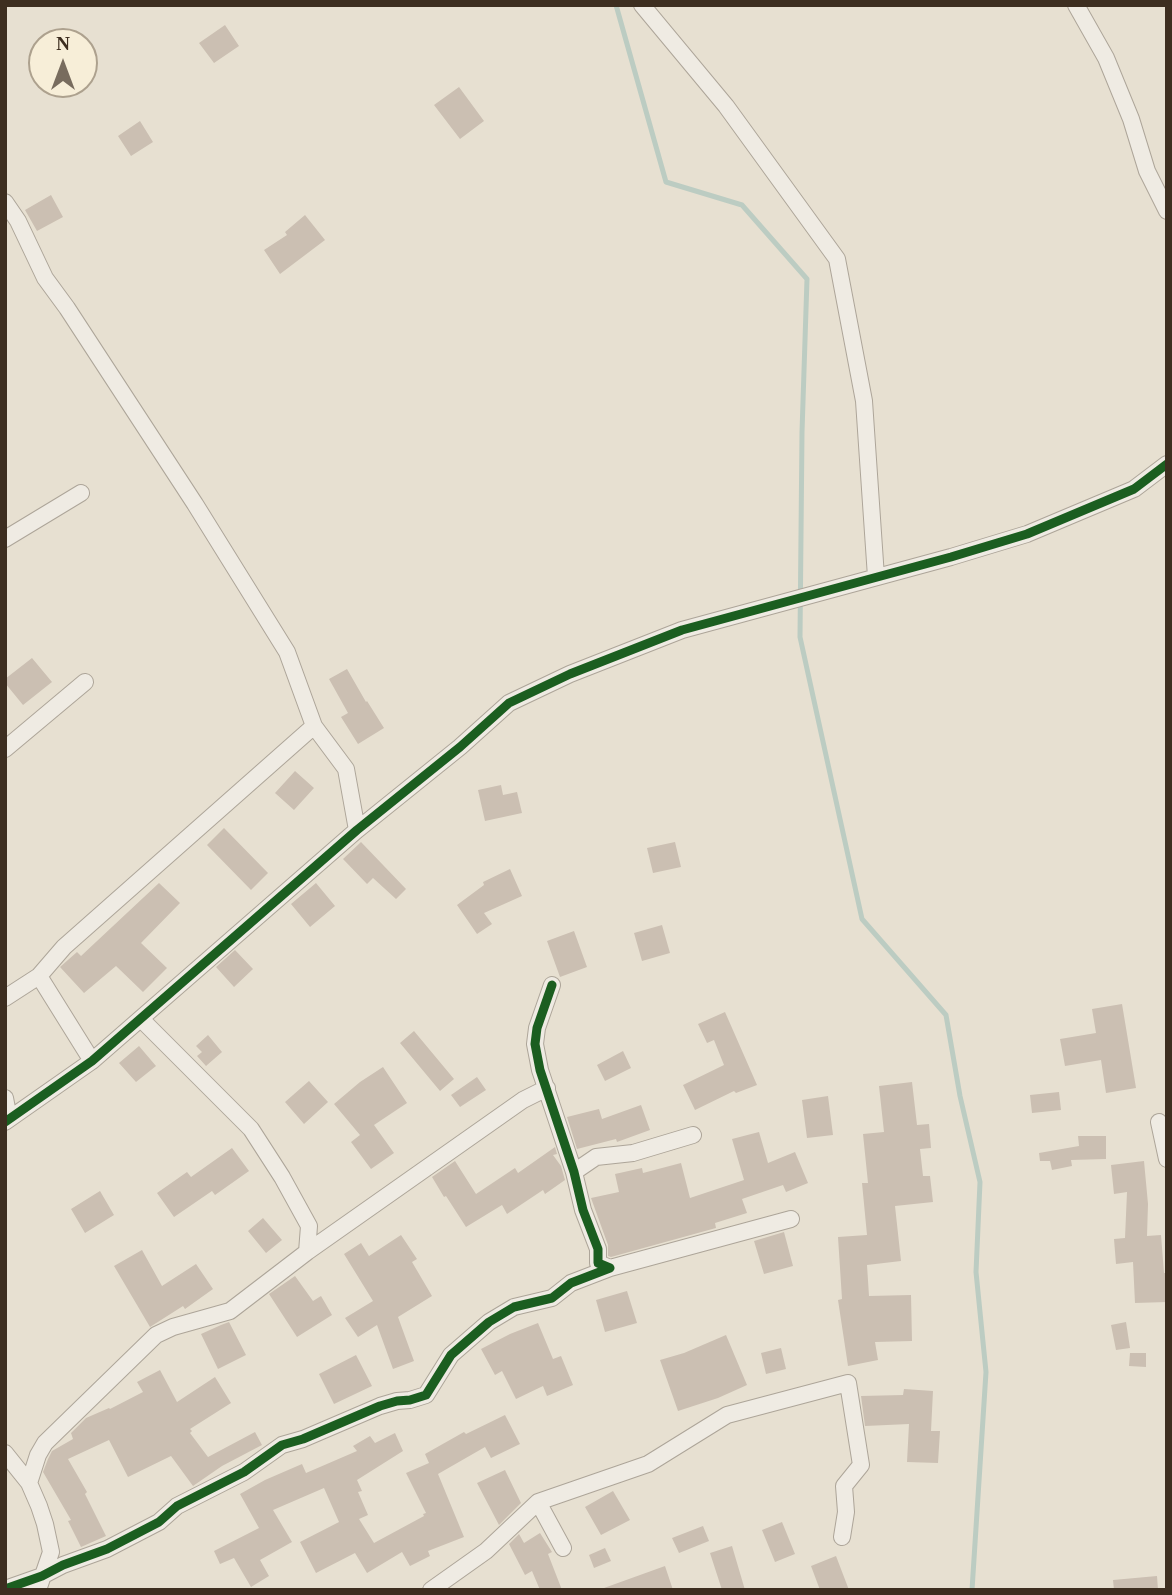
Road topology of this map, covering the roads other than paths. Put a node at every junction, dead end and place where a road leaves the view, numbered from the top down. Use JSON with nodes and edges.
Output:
{"nodes":[{"id":1,"x":642,"y":5,"type":"edge"},
{"id":2,"x":1076,"y":5,"type":"edge"},
{"id":3,"x":5,"y":202,"type":"edge"},
{"id":4,"x":1167,"y":211,"type":"edge"},
{"id":5,"x":1167,"y":464,"type":"edge"},
{"id":6,"x":81,"y":493,"type":"dead end"},
{"id":7,"x":5,"y":539,"type":"edge"},
{"id":8,"x":876,"y":577,"type":"junction"},
{"id":9,"x":85,"y":682,"type":"dead end"},
{"id":10,"x":314,"y":726,"type":"junction"},
{"id":11,"x":5,"y":749,"type":"edge"},
{"id":12,"x":357,"y":830,"type":"junction"},
{"id":13,"x":39,"y":976,"type":"junction"},
{"id":14,"x":552,"y":985,"type":"dead end"},
{"id":15,"x":5,"y":998,"type":"edge"},
{"id":16,"x":141,"y":1019,"type":"junction"},
{"id":17,"x":92,"y":1061,"type":"junction"},
{"id":18,"x":547,"y":1088,"type":"junction"},
{"id":19,"x":5,"y":1099,"type":"edge"},
{"id":20,"x":7,"y":1121,"type":"edge"},
{"id":21,"x":1159,"y":1122,"type":"dead end"},
{"id":22,"x":693,"y":1135,"type":"dead end"},
{"id":23,"x":1167,"y":1159,"type":"edge"},
{"id":24,"x":573,"y":1172,"type":"junction"},
{"id":25,"x":791,"y":1219,"type":"dead end"},
{"id":26,"x":307,"y":1252,"type":"junction"},
{"id":27,"x":610,"y":1268,"type":"junction"},
{"id":28,"x":5,"y":1453,"type":"edge"},
{"id":29,"x":29,"y":1483,"type":"junction"},
{"id":30,"x":538,"y":1502,"type":"junction"},
{"id":31,"x":842,"y":1537,"type":"dead end"},
{"id":32,"x":562,"y":1548,"type":"dead end"},
{"id":33,"x":51,"y":1552,"type":"junction"},
{"id":34,"x":63,"y":1565,"type":"junction"},
{"id":35,"x":40,"y":1583,"type":"edge"},
{"id":36,"x":5,"y":1589,"type":"edge"},
{"id":37,"x":431,"y":1590,"type":"edge"}],
"edges":[{"from":1,"to":8,"type":"street"},
{"from":2,"to":4,"type":"street"},
{"from":3,"to":10,"type":"street"},
{"from":5,"to":8,"type":"street"},
{"from":6,"to":7,"type":"street"},
{"from":8,"to":12,"type":"street"},
{"from":9,"to":11,"type":"street"},
{"from":10,"to":12,"type":"street"},
{"from":10,"to":13,"type":"street"},
{"from":12,"to":16,"type":"street"},
{"from":13,"to":15,"type":"street"},
{"from":13,"to":17,"type":"street"},
{"from":14,"to":18,"type":"street"},
{"from":16,"to":17,"type":"street"},
{"from":16,"to":26,"type":"street"},
{"from":17,"to":20,"type":"street"},
{"from":18,"to":24,"type":"street"},
{"from":18,"to":26,"type":"street"},
{"from":19,"to":20,"type":"street"},
{"from":21,"to":23,"type":"street"},
{"from":22,"to":24,"type":"street"},
{"from":24,"to":27,"type":"street"},
{"from":25,"to":27,"type":"street"},
{"from":26,"to":29,"type":"street"},
{"from":27,"to":34,"type":"street"},
{"from":28,"to":29,"type":"street"},
{"from":29,"to":33,"type":"street"},
{"from":30,"to":31,"type":"street"},
{"from":30,"to":32,"type":"street"},
{"from":30,"to":37,"type":"street"},
{"from":33,"to":34,"type":"street"},
{"from":33,"to":35,"type":"street"},
{"from":34,"to":35,"type":"street"},
{"from":35,"to":36,"type":"street"}]}
